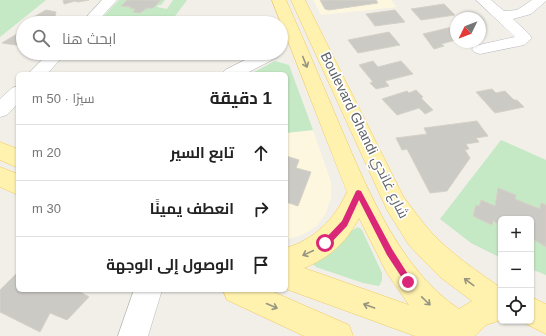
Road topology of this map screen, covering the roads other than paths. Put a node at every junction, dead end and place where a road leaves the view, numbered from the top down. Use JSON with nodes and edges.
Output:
{"nodes":[{"id":1,"x":110,"y":0,"type":"edge"},
{"id":2,"x":279,"y":0,"type":"edge"},
{"id":3,"x":298,"y":0,"type":"edge"},
{"id":4,"x":483,"y":0,"type":"edge"},
{"id":5,"x":540,"y":0,"type":"edge"},
{"id":6,"x":95,"y":16,"type":"edge"},
{"id":7,"x":283,"y":16,"type":"edge"},
{"id":8,"x":501,"y":16,"type":"junction"},
{"id":9,"x":289,"y":45,"type":"edge"},
{"id":10,"x":480,"y":49,"type":"dead end"},
{"id":11,"x":51,"y":60,"type":"edge"},
{"id":12,"x":258,"y":60,"type":"edge"},
{"id":13,"x":39,"y":72,"type":"edge"},
{"id":14,"x":235,"y":72,"type":"edge"},
{"id":15,"x":16,"y":94,"type":"edge"},
{"id":16,"x":0,"y":110,"type":"edge"},
{"id":17,"x":0,"y":150,"type":"edge"},
{"id":18,"x":16,"y":158,"type":"edge"},
{"id":19,"x":0,"y":176,"type":"edge"},
{"id":20,"x":16,"y":184,"type":"edge"},
{"id":21,"x":358,"y":193,"type":"junction"},
{"id":22,"x":288,"y":260,"type":"edge"},
{"id":23,"x":288,"y":276,"type":"edge"},
{"id":24,"x":147,"y":292,"type":"edge"},
{"id":25,"x":241,"y":292,"type":"edge"},
{"id":26,"x":498,"y":304,"type":"edge"},
{"id":27,"x":498,"y":306,"type":"edge"},
{"id":28,"x":534,"y":313,"type":"edge"},
{"id":29,"x":546,"y":319,"type":"edge"},
{"id":30,"x":461,"y":333,"type":"edge"},
{"id":31,"x":133,"y":336,"type":"edge"},
{"id":32,"x":338,"y":336,"type":"edge"}],
"edges":[{"from":1,"to":6,"type":"street"},
{"from":2,"to":7,"type":"main road","name":"Boulevard Ghandi شارع غاندي"},
{"from":26,"to":3,"type":"main road","name":"Boulevard Ghandi شارع غاندي","one_way":true},
{"from":4,"to":8,"type":"street"},
{"from":5,"to":8,"type":"street"},
{"from":8,"to":10,"type":"street"},
{"from":9,"to":21,"type":"main road","name":"Boulevard Ghandi شارع غاندي","one_way":true},
{"from":11,"to":13,"type":"street"},
{"from":12,"to":14,"type":"street"},
{"from":15,"to":16,"type":"street"},
{"from":17,"to":18,"type":"main road"},
{"from":19,"to":20,"type":"main road"},
{"from":21,"to":22,"type":"main road","one_way":true},
{"from":21,"to":30,"type":"main road","name":"Boulevard Ghandi شارع غاندي","one_way":true},
{"from":30,"to":23,"type":"main road","one_way":true},
{"from":24,"to":31,"type":"street"},
{"from":25,"to":32,"type":"main road","one_way":true},
{"from":27,"to":30,"type":"main road"},
{"from":28,"to":29,"type":"main road"}]}
